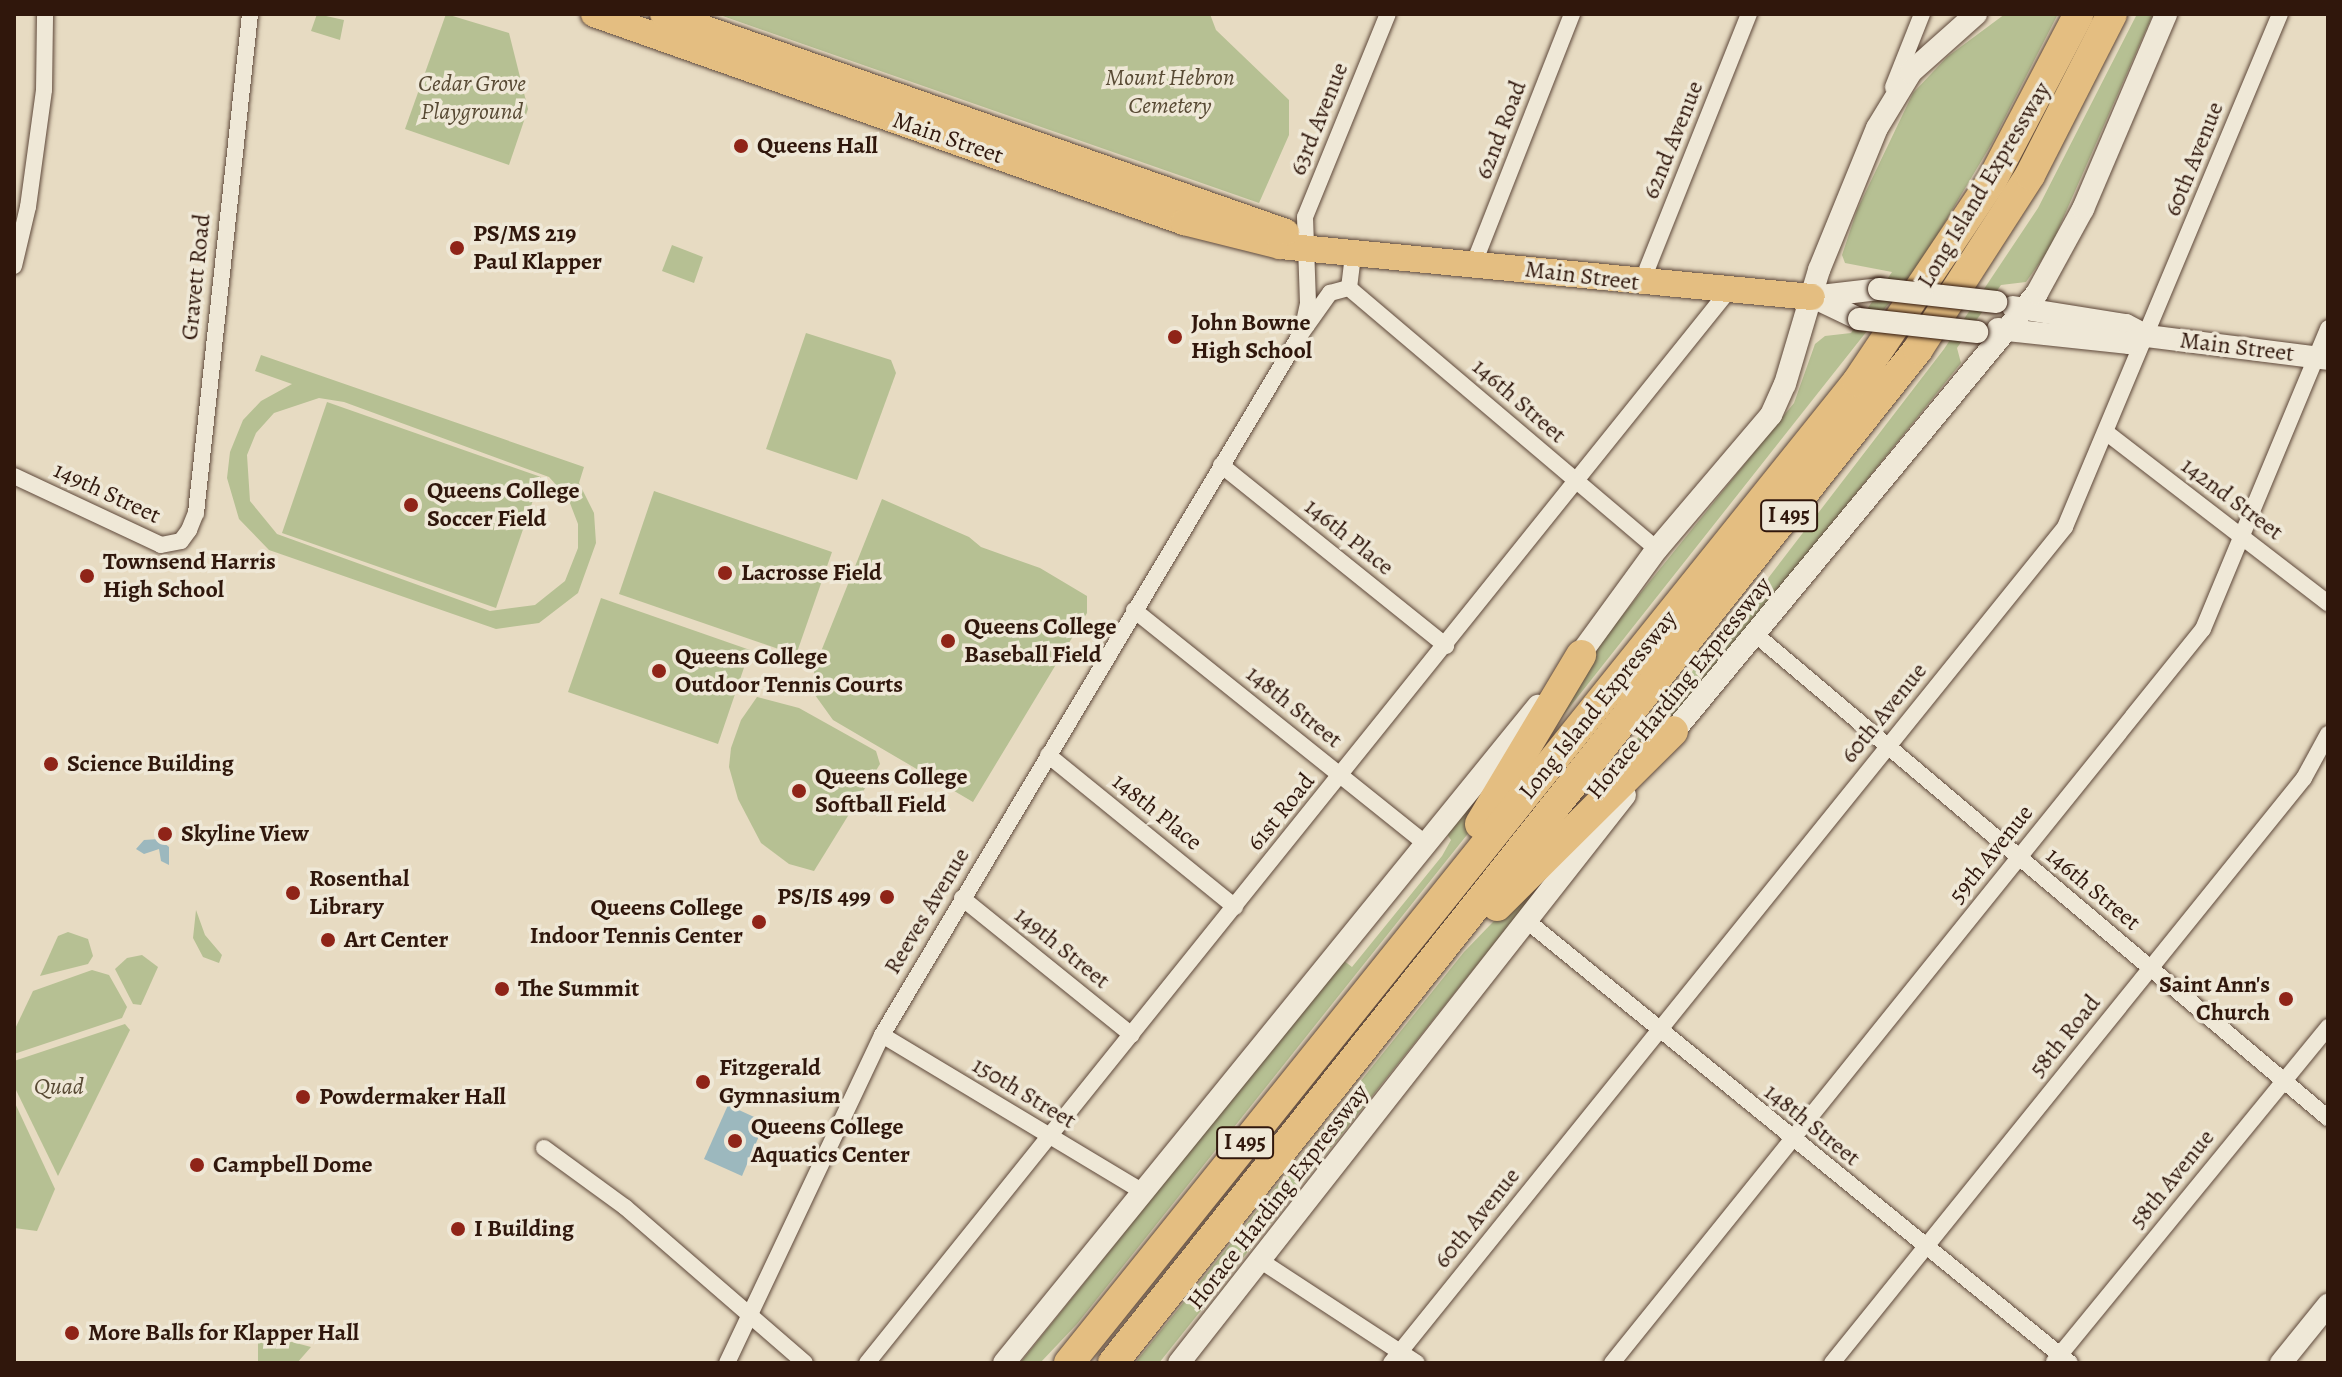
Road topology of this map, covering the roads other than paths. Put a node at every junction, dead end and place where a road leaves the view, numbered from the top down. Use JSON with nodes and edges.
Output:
{"nodes":[{"id":1,"x":45,"y":14,"type":"edge"},
{"id":2,"x":250,"y":14,"type":"edge"},
{"id":3,"x":594,"y":14,"type":"edge"},
{"id":4,"x":663,"y":14,"type":"edge"},
{"id":5,"x":1388,"y":14,"type":"edge"},
{"id":6,"x":1572,"y":14,"type":"edge"},
{"id":7,"x":1749,"y":14,"type":"edge"},
{"id":8,"x":1922,"y":14,"type":"edge"},
{"id":9,"x":1976,"y":14,"type":"edge"},
{"id":10,"x":2079,"y":14,"type":"edge"},
{"id":11,"x":2112,"y":14,"type":"edge"},
{"id":12,"x":2166,"y":14,"type":"edge"},
{"id":13,"x":2280,"y":14,"type":"edge"},
{"id":14,"x":1877,"y":128,"type":"junction"},
{"id":15,"x":1305,"y":245,"type":"junction"},
{"id":16,"x":1354,"y":249,"type":"junction"},
{"id":17,"x":1474,"y":263,"type":"junction"},
{"id":18,"x":14,"y":266,"type":"edge"},
{"id":19,"x":1641,"y":284,"type":"junction"},
{"id":20,"x":1349,"y":288,"type":"junction"},
{"id":21,"x":1729,"y":290,"type":"junction"},
{"id":22,"x":1812,"y":297,"type":"junction"},
{"id":23,"x":2024,"y":311,"type":"junction"},
{"id":24,"x":2009,"y":328,"type":"junction"},
{"id":25,"x":2328,"y":328,"type":"edge"},
{"id":26,"x":1300,"y":335,"type":"junction"},
{"id":27,"x":2147,"y":336,"type":"junction"},
{"id":28,"x":2322,"y":358,"type":"edge"},
{"id":29,"x":2107,"y":433,"type":"junction"},
{"id":30,"x":1221,"y":465,"type":"junction"},
{"id":31,"x":14,"y":476,"type":"edge"},
{"id":32,"x":1577,"y":483,"type":"junction"},
{"id":33,"x":2244,"y":537,"type":"junction"},
{"id":34,"x":181,"y":541,"type":"joint"},
{"id":35,"x":1657,"y":549,"type":"junction"},
{"id":36,"x":2328,"y":603,"type":"edge"},
{"id":37,"x":1134,"y":610,"type":"junction"},
{"id":38,"x":1755,"y":634,"type":"junction"},
{"id":39,"x":1446,"y":646,"type":"junction"},
{"id":40,"x":1581,"y":655,"type":"junction"},
{"id":41,"x":1673,"y":731,"type":"junction"},
{"id":42,"x":2328,"y":734,"type":"edge"},
{"id":43,"x":1888,"y":746,"type":"junction"},
{"id":44,"x":1048,"y":755,"type":"junction"},
{"id":45,"x":1341,"y":776,"type":"junction"},
{"id":46,"x":1424,"y":842,"type":"junction"},
{"id":47,"x":2019,"y":858,"type":"junction"},
{"id":48,"x":962,"y":898,"type":"junction"},
{"id":49,"x":1235,"y":907,"type":"junction"},
{"id":50,"x":1527,"y":921,"type":"junction"},
{"id":51,"x":2150,"y":969,"type":"junction"},
{"id":52,"x":1384,"y":970,"type":"junction"},
{"id":53,"x":1413,"y":983,"type":"junction"},
{"id":54,"x":2328,"y":1027,"type":"edge"},
{"id":55,"x":1659,"y":1032,"type":"junction"},
{"id":56,"x":882,"y":1035,"type":"junction"},
{"id":57,"x":1132,"y":1035,"type":"junction"},
{"id":58,"x":2284,"y":1081,"type":"junction"},
{"id":59,"x":2328,"y":1118,"type":"edge"},
{"id":60,"x":1050,"y":1137,"type":"junction"},
{"id":61,"x":1792,"y":1139,"type":"junction"},
{"id":62,"x":544,"y":1148,"type":"dead end"},
{"id":63,"x":1142,"y":1191,"type":"junction"},
{"id":64,"x":1926,"y":1247,"type":"junction"},
{"id":65,"x":1261,"y":1261,"type":"junction"},
{"id":66,"x":2328,"y":1305,"type":"edge"},
{"id":67,"x":750,"y":1315,"type":"junction"},
{"id":68,"x":1107,"y":1316,"type":"junction"},
{"id":69,"x":1395,"y":1358,"type":"edge"},
{"id":70,"x":2061,"y":1360,"type":"edge"},
{"id":71,"x":727,"y":1363,"type":"edge"},
{"id":72,"x":805,"y":1363,"type":"edge"},
{"id":73,"x":867,"y":1363,"type":"edge"},
{"id":74,"x":1004,"y":1363,"type":"edge"},
{"id":75,"x":1054,"y":1363,"type":"edge"},
{"id":76,"x":1069,"y":1363,"type":"edge"},
{"id":77,"x":1113,"y":1363,"type":"edge"},
{"id":78,"x":1179,"y":1363,"type":"edge"},
{"id":79,"x":1417,"y":1363,"type":"edge"},
{"id":80,"x":1612,"y":1363,"type":"edge"},
{"id":81,"x":1832,"y":1363,"type":"edge"},
{"id":82,"x":2281,"y":1363,"type":"edge"}],
"edges":[{"from":1,"to":18,"type":"street"},
{"from":2,"to":34,"type":"street","name":"Gravett Road"},
{"from":3,"to":15,"type":"main road","name":"Main Street"},
{"from":4,"to":15,"type":"main road","name":"Main Street"},
{"from":5,"to":15,"type":"street","name":"63rd Avenue"},
{"from":6,"to":17,"type":"street","name":"62nd Road"},
{"from":7,"to":19,"type":"street","name":"62nd Avenue"},
{"from":8,"to":14,"type":"street"},
{"from":9,"to":14,"type":"main road"},
{"from":10,"to":52,"type":"highway","name":"Long Island Expressway","number":"I 495"},
{"from":11,"to":53,"type":"highway","name":"Long Island Expressway","number":"I 495"},
{"from":12,"to":23,"type":"main road","name":"Horace Harding Expressway"},
{"from":13,"to":27,"type":"street","name":"60th Avenue"},
{"from":14,"to":22,"type":"main road"},
{"from":15,"to":16,"type":"main road","name":"Main Street"},
{"from":15,"to":26,"type":"street","name":"Reeves Avenue"},
{"from":16,"to":17,"type":"main road","name":"Main Street"},
{"from":16,"to":20,"type":"street"},
{"from":17,"to":19,"type":"main road","name":"Main Street"},
{"from":19,"to":21,"type":"main road","name":"Main Street"},
{"from":20,"to":26,"type":"street","name":"Reeves Avenue"},
{"from":20,"to":32,"type":"street","name":"146th Street"},
{"from":21,"to":22,"type":"main road","name":"Main Street"},
{"from":21,"to":32,"type":"street","name":"61st Road"},
{"from":22,"to":23,"type":"main road","name":"Main Street","bridge":true},
{"from":22,"to":24,"type":"main road","name":"Main Street","bridge":true},
{"from":22,"to":35,"type":"main road"},
{"from":23,"to":24,"type":"main road","name":"Horace Harding Expressway"},
{"from":23,"to":27,"type":"main road","name":"Main Street"},
{"from":24,"to":27,"type":"main road","name":"Main Street"},
{"from":24,"to":38,"type":"main road","name":"Horace Harding Expressway"},
{"from":25,"to":28,"type":"street","name":"59th Avenue"},
{"from":26,"to":30,"type":"street","name":"Reeves Avenue"},
{"from":27,"to":28,"type":"main road","name":"Main Street"},
{"from":27,"to":29,"type":"street","name":"60th Avenue"},
{"from":28,"to":33,"type":"street","name":"59th Avenue"},
{"from":29,"to":33,"type":"street","name":"142nd Street"},
{"from":29,"to":43,"type":"street","name":"60th Avenue"},
{"from":30,"to":37,"type":"street","name":"Reeves Avenue"},
{"from":30,"to":39,"type":"street","name":"146th Place"},
{"from":31,"to":34,"type":"street","name":"149th Street"},
{"from":32,"to":35,"type":"street","name":"146th Street"},
{"from":32,"to":39,"type":"street","name":"61st Road"},
{"from":33,"to":36,"type":"street","name":"142nd Street"},
{"from":33,"to":47,"type":"street","name":"59th Avenue"},
{"from":35,"to":40,"type":"main road"},
{"from":37,"to":44,"type":"street","name":"Reeves Avenue"},
{"from":37,"to":45,"type":"street","name":"148th Street"},
{"from":38,"to":41,"type":"main road","name":"Horace Harding Expressway"},
{"from":38,"to":43,"type":"street","name":"146th Street"},
{"from":39,"to":45,"type":"street","name":"61st Road"},
{"from":40,"to":46,"type":"main road"},
{"from":40,"to":52,"type":"highway"},
{"from":41,"to":50,"type":"main road","name":"Horace Harding Expressway"},
{"from":41,"to":53,"type":"highway"},
{"from":42,"to":51,"type":"street","name":"58th Road"},
{"from":43,"to":47,"type":"street","name":"146th Street"},
{"from":43,"to":55,"type":"street","name":"60th Avenue"},
{"from":44,"to":48,"type":"street","name":"Reeves Avenue"},
{"from":44,"to":49,"type":"street","name":"148th Place"},
{"from":45,"to":46,"type":"street","name":"148th Street"},
{"from":45,"to":49,"type":"street","name":"61st Road"},
{"from":46,"to":63,"type":"main road"},
{"from":47,"to":51,"type":"street","name":"146th Street"},
{"from":47,"to":61,"type":"street","name":"59th Avenue"},
{"from":48,"to":56,"type":"street","name":"Reeves Avenue"},
{"from":48,"to":57,"type":"street","name":"149th Street"},
{"from":49,"to":57,"type":"street","name":"61st Road"},
{"from":50,"to":55,"type":"street","name":"148th Street"},
{"from":50,"to":65,"type":"main road","name":"Horace Harding Expressway"},
{"from":51,"to":58,"type":"street","name":"146th Street"},
{"from":51,"to":64,"type":"street","name":"58th Road"},
{"from":52,"to":68,"type":"highway","name":"Long Island Expressway","number":"I 495"},
{"from":53,"to":77,"type":"highway","name":"Long Island Expressway","number":"I 495"},
{"from":54,"to":58,"type":"street","name":"58th Avenue"},
{"from":55,"to":61,"type":"street","name":"148th Street"},
{"from":55,"to":69,"type":"street","name":"60th Avenue"},
{"from":56,"to":60,"type":"street","name":"150th Street"},
{"from":56,"to":67,"type":"street","name":"Reeves Avenue"},
{"from":57,"to":60,"type":"street","name":"61st Road"},
{"from":58,"to":59,"type":"street","name":"146th Street"},
{"from":58,"to":70,"type":"street","name":"58th Avenue"},
{"from":60,"to":63,"type":"street","name":"150th Street"},
{"from":60,"to":73,"type":"street","name":"61st Road"},
{"from":61,"to":64,"type":"street","name":"148th Street"},
{"from":61,"to":80,"type":"street","name":"59th Avenue"},
{"from":62,"to":67,"type":"street"},
{"from":63,"to":74,"type":"main road"},
{"from":64,"to":70,"type":"street","name":"148th Street"},
{"from":64,"to":81,"type":"street","name":"58th Road"},
{"from":65,"to":69,"type":"street"},
{"from":65,"to":78,"type":"main road","name":"Horace Harding Expressway"},
{"from":66,"to":82,"type":"main road"},
{"from":67,"to":71,"type":"street","name":"Reeves Avenue"},
{"from":67,"to":72,"type":"street"},
{"from":68,"to":75,"type":"highway"},
{"from":68,"to":76,"type":"highway","name":"Long Island Expressway","number":"I 495"},
{"from":69,"to":79,"type":"street"}]}
